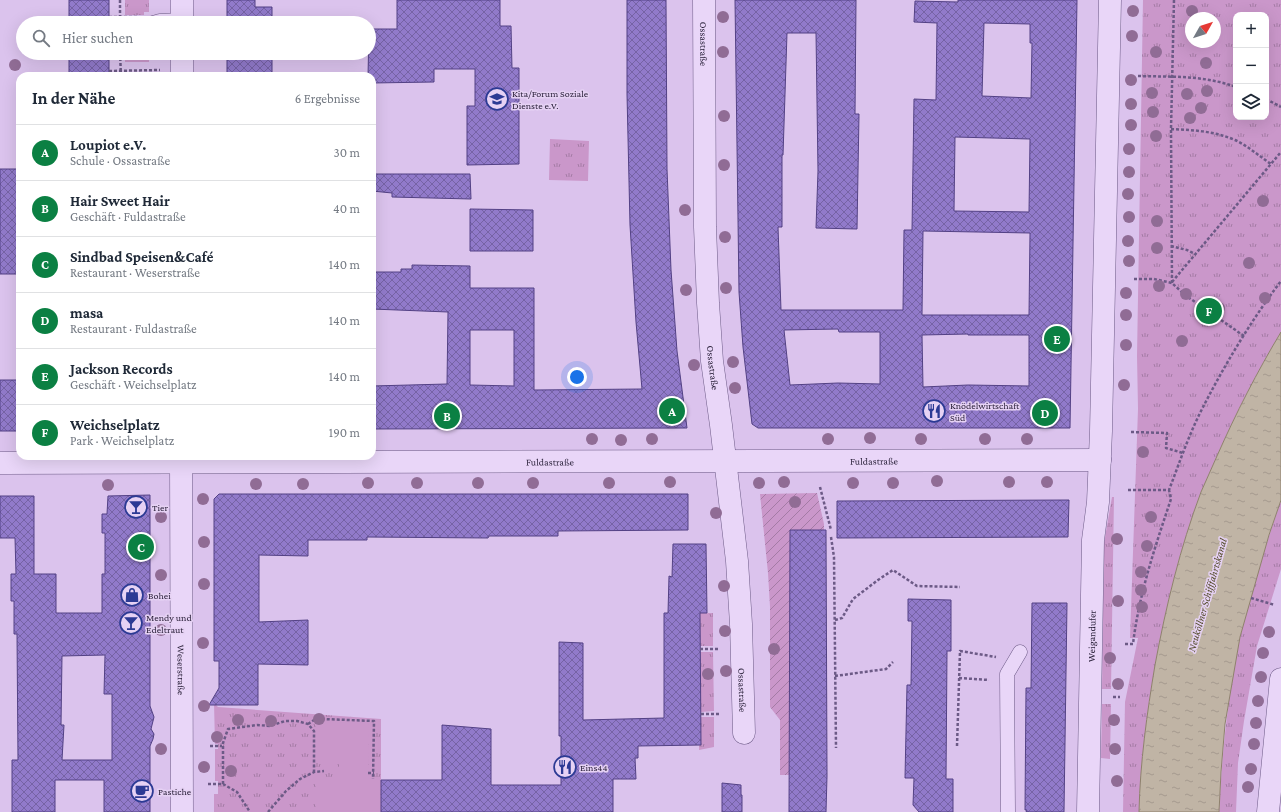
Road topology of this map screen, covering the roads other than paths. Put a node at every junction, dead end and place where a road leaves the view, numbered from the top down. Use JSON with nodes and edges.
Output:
{"nodes":[{"id":1,"x":704,"y":0,"type":"edge"},
{"id":2,"x":1110,"y":0,"type":"edge"},
{"id":3,"x":181,"y":460,"type":"edge"},
{"id":4,"x":1100,"y":460,"type":"junction"},
{"id":5,"x":725,"y":461,"type":"junction"},
{"id":6,"x":0,"y":463,"type":"edge"},
{"id":7,"x":1018,"y":656,"type":"road end"},
{"id":8,"x":1281,"y":678,"type":"edge"},
{"id":9,"x":744,"y":733,"type":"dead end"},
{"id":10,"x":1277,"y":750,"type":"edge"},
{"id":11,"x":182,"y":812,"type":"edge"},
{"id":12,"x":1008,"y":812,"type":"edge"},
{"id":13,"x":1088,"y":812,"type":"edge"},
{"id":14,"x":1268,"y":812,"type":"edge"}],
"edges":[{"from":1,"to":5,"type":"street","name":"Ossastraße"},
{"from":2,"to":4,"type":"street","name":"Weigandufer"},
{"from":3,"to":5,"type":"street","name":"Fuldastraße"},
{"from":3,"to":6,"type":"street","name":"Fuldastraße"},
{"from":3,"to":11,"type":"street","name":"Weserstraße"},
{"from":4,"to":5,"type":"street","name":"Fuldastraße"},
{"from":4,"to":13,"type":"street","name":"Weigandufer"},
{"from":5,"to":9,"type":"street","name":"Ossastraße"},
{"from":7,"to":12,"type":"lane"},
{"from":8,"to":10,"type":"street"},
{"from":10,"to":14,"type":"street"}]}
